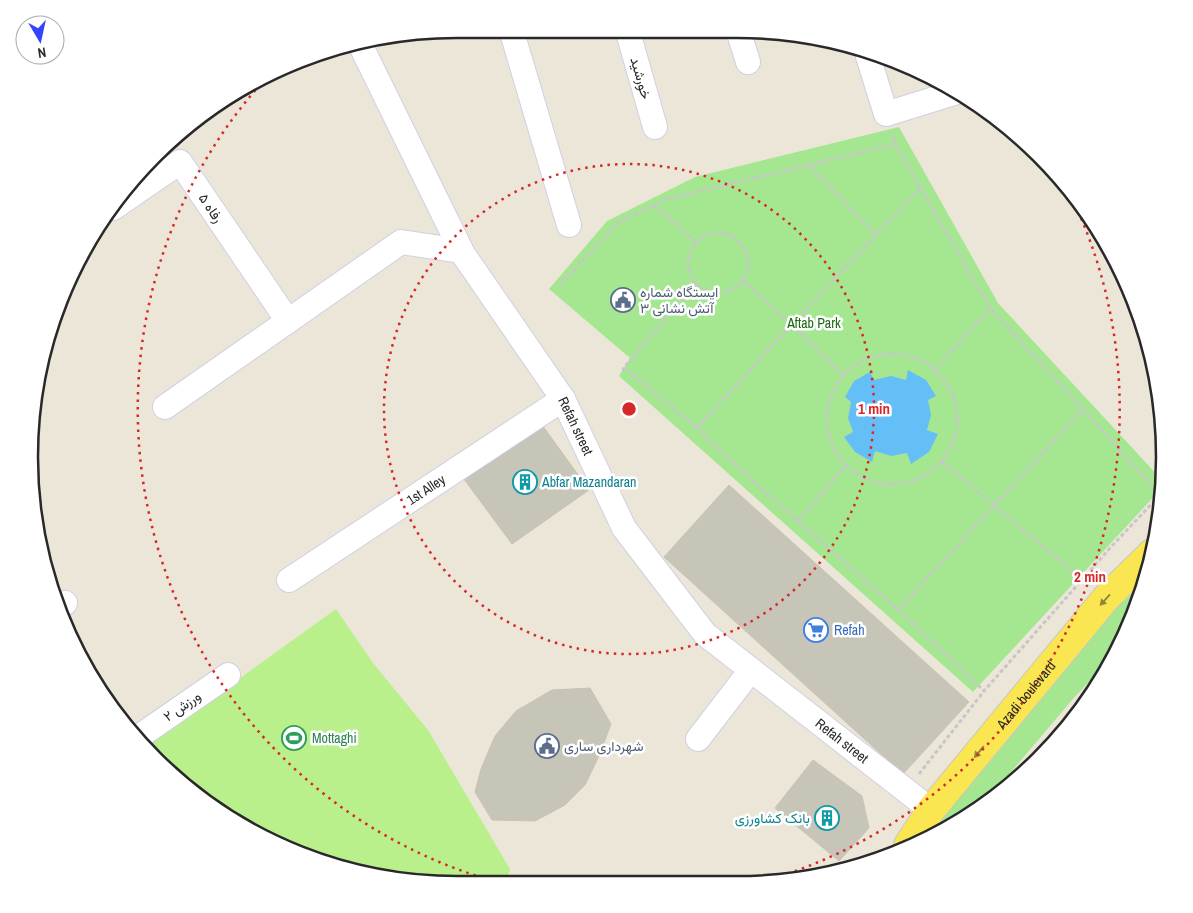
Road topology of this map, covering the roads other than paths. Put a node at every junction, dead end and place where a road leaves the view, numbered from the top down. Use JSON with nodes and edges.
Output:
{"nodes":[{"id":1,"x":514,"y":38,"type":"edge"},
{"id":2,"x":629,"y":38,"type":"edge"},
{"id":3,"x":740,"y":38,"type":"edge"},
{"id":4,"x":362,"y":49,"type":"edge"},
{"id":5,"x":869,"y":59,"type":"edge"},
{"id":6,"x":748,"y":62,"type":"dead end"},
{"id":7,"x":948,"y":95,"type":"edge"},
{"id":8,"x":655,"y":127,"type":"dead end"},
{"id":9,"x":125,"y":200,"type":"edge"},
{"id":10,"x":569,"y":224,"type":"dead end"},
{"id":11,"x":461,"y":250,"type":"junction"},
{"id":12,"x":288,"y":322,"type":"junction"},
{"id":13,"x":564,"y":399,"type":"junction"},
{"id":14,"x":165,"y":407,"type":"dead end"},
{"id":15,"x":1141,"y":563,"type":"edge"},
{"id":16,"x":289,"y":580,"type":"dead end"},
{"id":17,"x":751,"y":670,"type":"junction"},
{"id":18,"x":228,"y":675,"type":"dead end"},
{"id":19,"x":142,"y":734,"type":"edge"},
{"id":20,"x":698,"y":739,"type":"dead end"},
{"id":21,"x":931,"y":810,"type":"junction"},
{"id":22,"x":914,"y":836,"type":"edge"}],
"edges":[{"from":1,"to":10,"type":"street"},
{"from":2,"to":8,"type":"street","name":"خورشید"},
{"from":3,"to":6,"type":"street"},
{"from":4,"to":11,"type":"street","name":"Refah street"},
{"from":5,"to":7,"type":"street"},
{"from":9,"to":12,"type":"street","name":"رفاه ۵"},
{"from":11,"to":12,"type":"street"},
{"from":11,"to":13,"type":"street","name":"Refah street"},
{"from":12,"to":14,"type":"street"},
{"from":13,"to":16,"type":"street","name":"1st Alley"},
{"from":13,"to":17,"type":"street","name":"Refah street"},
{"from":15,"to":21,"type":"main road","name":"Azadi boulevard","one_way":true},
{"from":17,"to":20,"type":"street"},
{"from":17,"to":21,"type":"street","name":"Refah street"},
{"from":18,"to":19,"type":"street","name":"ورزش ۲"},
{"from":21,"to":22,"type":"main road","name":"Azadi boulevard"}]}
